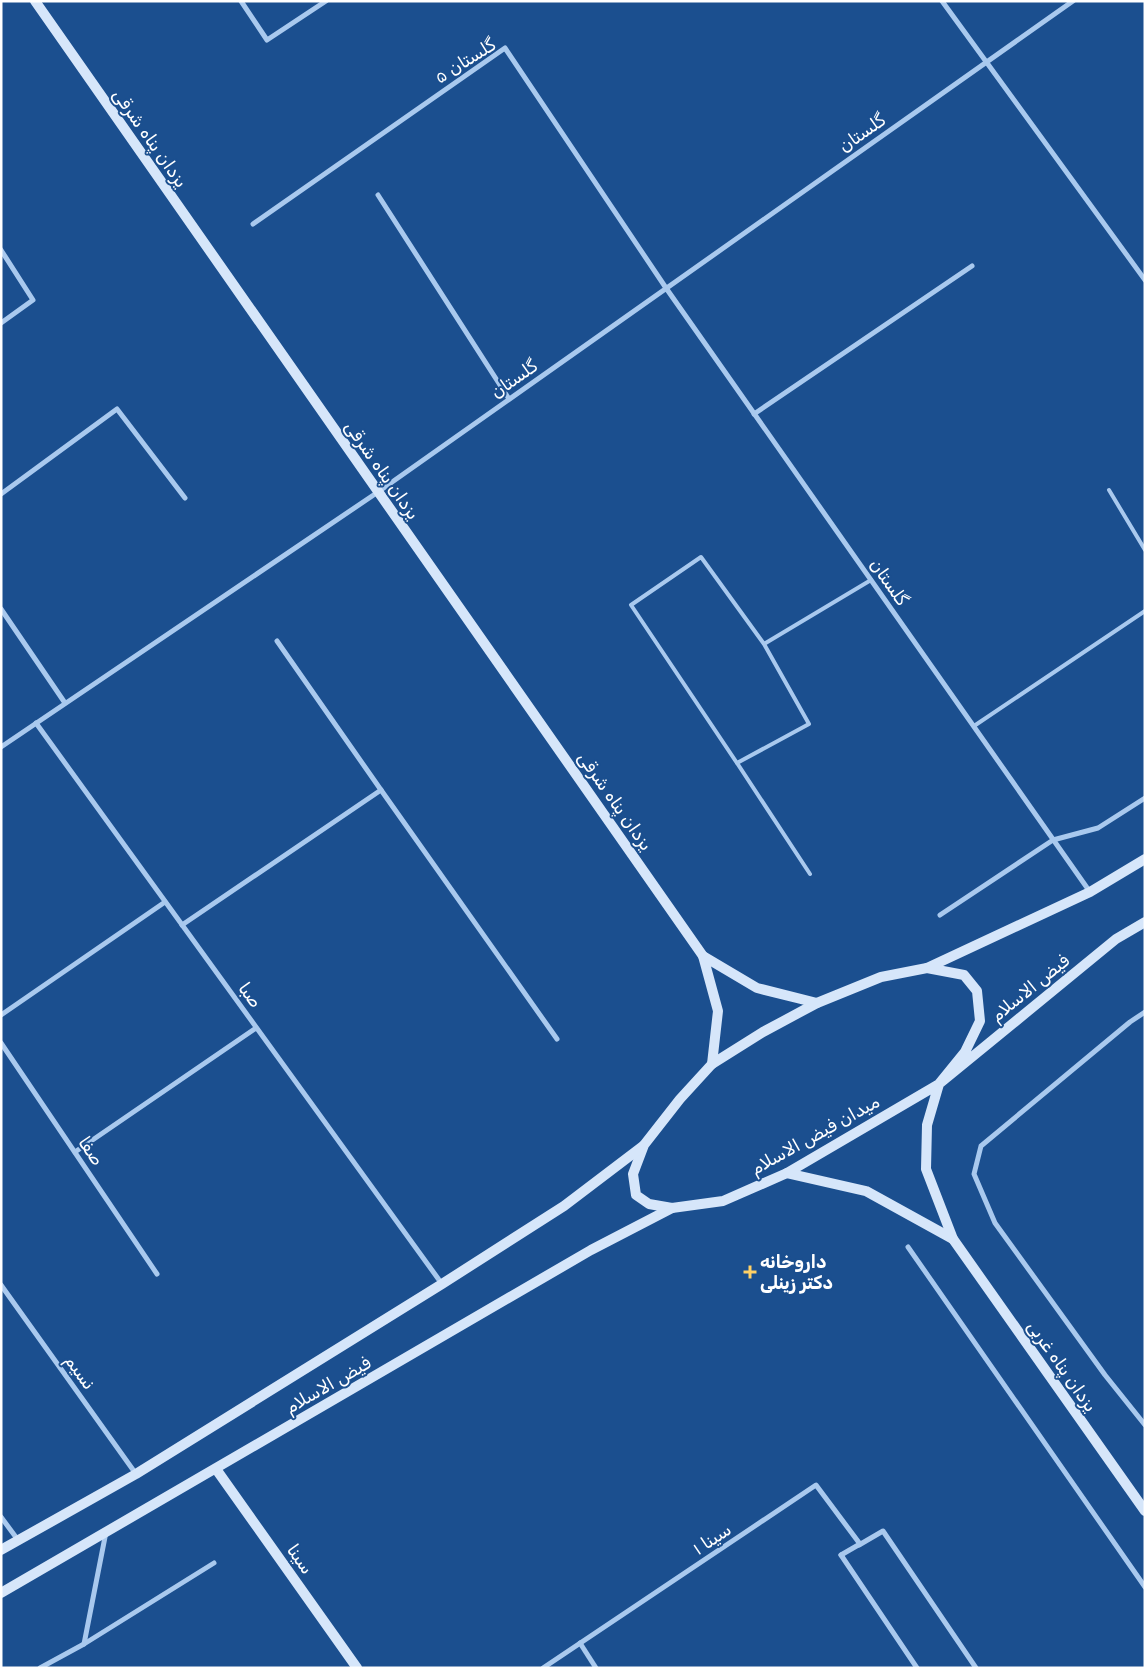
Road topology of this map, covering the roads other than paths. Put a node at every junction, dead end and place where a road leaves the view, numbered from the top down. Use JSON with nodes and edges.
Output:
{"nodes":[{"id":1,"x":35,"y":1,"type":"edge"},
{"id":2,"x":241,"y":1,"type":"edge"},
{"id":3,"x":326,"y":1,"type":"edge"},
{"id":4,"x":942,"y":1,"type":"edge"},
{"id":5,"x":1073,"y":1,"type":"edge"},
{"id":6,"x":987,"y":62,"type":"junction"},
{"id":7,"x":378,"y":195,"type":"dead end"},
{"id":8,"x":253,"y":224,"type":"dead end"},
{"id":9,"x":1,"y":250,"type":"edge"},
{"id":10,"x":972,"y":266,"type":"dead end"},
{"id":11,"x":1145,"y":280,"type":"edge"},
{"id":12,"x":666,"y":288,"type":"junction"},
{"id":13,"x":1,"y":322,"type":"edge"},
{"id":14,"x":509,"y":399,"type":"junction"},
{"id":15,"x":754,"y":414,"type":"junction"},
{"id":16,"x":1109,"y":490,"type":"dead end"},
{"id":17,"x":378,"y":492,"type":"junction"},
{"id":18,"x":1,"y":494,"type":"edge"},
{"id":19,"x":185,"y":498,"type":"dead end"},
{"id":20,"x":1145,"y":550,"type":"edge"},
{"id":21,"x":871,"y":580,"type":"junction"},
{"id":22,"x":1,"y":609,"type":"edge"},
{"id":23,"x":1145,"y":611,"type":"edge"},
{"id":24,"x":277,"y":641,"type":"dead end"},
{"id":25,"x":764,"y":644,"type":"junction"},
{"id":26,"x":65,"y":703,"type":"junction"},
{"id":27,"x":36,"y":723,"type":"junction"},
{"id":28,"x":974,"y":726,"type":"junction"},
{"id":29,"x":1,"y":747,"type":"edge"},
{"id":30,"x":737,"y":763,"type":"junction"},
{"id":31,"x":380,"y":790,"type":"junction"},
{"id":32,"x":1145,"y":798,"type":"edge"},
{"id":33,"x":1054,"y":840,"type":"junction"},
{"id":34,"x":1145,"y":860,"type":"edge"},
{"id":35,"x":810,"y":874,"type":"dead end"},
{"id":36,"x":1090,"y":892,"type":"junction"},
{"id":37,"x":165,"y":902,"type":"junction"},
{"id":38,"x":940,"y":916,"type":"dead end"},
{"id":39,"x":1145,"y":922,"type":"edge"},
{"id":40,"x":182,"y":925,"type":"junction"},
{"id":41,"x":703,"y":956,"type":"junction"},
{"id":42,"x":927,"y":968,"type":"junction"},
{"id":43,"x":817,"y":1003,"type":"junction"},
{"id":44,"x":1145,"y":1012,"type":"edge"},
{"id":45,"x":1,"y":1014,"type":"edge"},
{"id":46,"x":256,"y":1028,"type":"junction"},
{"id":47,"x":558,"y":1040,"type":"dead end"},
{"id":48,"x":1,"y":1043,"type":"edge"},
{"id":49,"x":712,"y":1064,"type":"junction"},
{"id":50,"x":939,"y":1084,"type":"junction"},
{"id":51,"x":644,"y":1145,"type":"junction"},
{"id":52,"x":75,"y":1152,"type":"junction"},
{"id":53,"x":787,"y":1172,"type":"junction"},
{"id":54,"x":672,"y":1208,"type":"junction"},
{"id":55,"x":954,"y":1239,"type":"junction"},
{"id":56,"x":908,"y":1247,"type":"dead end"},
{"id":57,"x":157,"y":1274,"type":"dead end"},
{"id":58,"x":442,"y":1284,"type":"junction"},
{"id":59,"x":1,"y":1285,"type":"edge"},
{"id":60,"x":1145,"y":1426,"type":"edge"},
{"id":61,"x":216,"y":1469,"type":"junction"},
{"id":62,"x":136,"y":1474,"type":"junction"},
{"id":63,"x":1144,"y":1507,"type":"edge"},
{"id":64,"x":1,"y":1517,"type":"edge"},
{"id":65,"x":106,"y":1532,"type":"junction"},
{"id":66,"x":18,"y":1541,"type":"junction"},
{"id":67,"x":1,"y":1550,"type":"edge"},
{"id":68,"x":841,"y":1555,"type":"junction"},
{"id":69,"x":214,"y":1563,"type":"dead end"},
{"id":70,"x":1145,"y":1587,"type":"edge"},
{"id":71,"x":1,"y":1593,"type":"edge"},
{"id":72,"x":580,"y":1643,"type":"junction"},
{"id":73,"x":84,"y":1644,"type":"junction"},
{"id":74,"x":40,"y":1668,"type":"edge"},
{"id":75,"x":357,"y":1668,"type":"edge"},
{"id":76,"x":543,"y":1668,"type":"edge"},
{"id":77,"x":596,"y":1668,"type":"edge"},
{"id":78,"x":917,"y":1668,"type":"edge"},
{"id":79,"x":976,"y":1668,"type":"edge"}],
"edges":[{"from":1,"to":17,"type":"main road","name":"یزدان پناه شرقی"},
{"from":2,"to":3,"type":"street"},
{"from":4,"to":6,"type":"street"},
{"from":5,"to":6,"type":"street","name":"گلستان"},
{"from":6,"to":11,"type":"street"},
{"from":6,"to":12,"type":"street","name":"گلستان"},
{"from":7,"to":14,"type":"street"},
{"from":8,"to":12,"type":"street","name":"گلستان ۵"},
{"from":9,"to":13,"type":"street"},
{"from":10,"to":15,"type":"street"},
{"from":12,"to":14,"type":"street","name":"گلستان"},
{"from":12,"to":15,"type":"street","name":"گلستان"},
{"from":14,"to":17,"type":"street","name":"گلستان"},
{"from":15,"to":21,"type":"street","name":"گلستان"},
{"from":16,"to":20,"type":"lane"},
{"from":17,"to":26,"type":"street","name":"گلستان"},
{"from":17,"to":41,"type":"main road","name":"یزدان پناه شرقی"},
{"from":18,"to":19,"type":"street"},
{"from":21,"to":25,"type":"lane"},
{"from":21,"to":28,"type":"street","name":"گلستان"},
{"from":22,"to":26,"type":"street"},
{"from":23,"to":28,"type":"lane"},
{"from":24,"to":31,"type":"street"},
{"from":25,"to":30,"type":"lane"},
{"from":25,"to":30,"type":"lane"},
{"from":26,"to":27,"type":"street","name":"گلستان"},
{"from":27,"to":29,"type":"street","name":"گلستان"},
{"from":27,"to":37,"type":"street","name":"صبا"},
{"from":28,"to":33,"type":"street","name":"گلستان"},
{"from":30,"to":35,"type":"lane"},
{"from":31,"to":40,"type":"street"},
{"from":31,"to":47,"type":"street"},
{"from":32,"to":33,"type":"street"},
{"from":33,"to":36,"type":"street","name":"گلستان"},
{"from":33,"to":38,"type":"street"},
{"from":34,"to":36,"type":"main road"},
{"from":36,"to":42,"type":"main road"},
{"from":37,"to":40,"type":"street","name":"صبا"},
{"from":37,"to":45,"type":"street"},
{"from":39,"to":50,"type":"main road","name":"فیض الاسلام"},
{"from":40,"to":46,"type":"street","name":"صبا"},
{"from":41,"to":43,"type":"main road","name":"یزدان پناه شرقی"},
{"from":41,"to":49,"type":"main road","name":"یزدان پناه شرقی"},
{"from":42,"to":43,"type":"main road","name":"میدان فیض الاسلام"},
{"from":42,"to":50,"type":"main road","name":"میدان فیض الاسلام"},
{"from":43,"to":49,"type":"main road","name":"میدان فیض الاسلام"},
{"from":44,"to":60,"type":"street"},
{"from":46,"to":52,"type":"street"},
{"from":46,"to":58,"type":"street","name":"صبا"},
{"from":48,"to":52,"type":"street","name":"صفا"},
{"from":49,"to":51,"type":"main road","name":"میدان فیض الاسلام"},
{"from":50,"to":53,"type":"main road","name":"میدان فیض الاسلام"},
{"from":50,"to":55,"type":"main road","name":"یزدان پناه غربی"},
{"from":51,"to":54,"type":"main road","name":"میدان فیض الاسلام"},
{"from":51,"to":58,"type":"main road","name":"فیض الاسلام"},
{"from":52,"to":57,"type":"street","name":"صفا"},
{"from":53,"to":54,"type":"main road","name":"میدان فیض الاسلام"},
{"from":53,"to":55,"type":"main road","name":"یزدان پناه غربی"},
{"from":54,"to":61,"type":"main road","name":"فیض الاسلام"},
{"from":55,"to":63,"type":"main road","name":"یزدان پناه غربی"},
{"from":56,"to":70,"type":"street"},
{"from":58,"to":62,"type":"main road","name":"فیض الاسلام"},
{"from":59,"to":62,"type":"street","name":"نسیم"},
{"from":61,"to":65,"type":"main road","name":"فیض الاسلام"},
{"from":61,"to":75,"type":"main road","name":"سینا"},
{"from":62,"to":66,"type":"main road","name":"فیض الاسلام"},
{"from":64,"to":66,"type":"street"},
{"from":65,"to":71,"type":"main road","name":"فیض الاسلام"},
{"from":65,"to":73,"type":"street"},
{"from":66,"to":67,"type":"main road","name":"فیض الاسلام"},
{"from":68,"to":72,"type":"street","name":"سینا ۱"},
{"from":68,"to":78,"type":"street"},
{"from":68,"to":79,"type":"street"},
{"from":69,"to":73,"type":"street"},
{"from":72,"to":76,"type":"street","name":"سینا ۱"},
{"from":72,"to":77,"type":"street"},
{"from":73,"to":74,"type":"street"}]}
